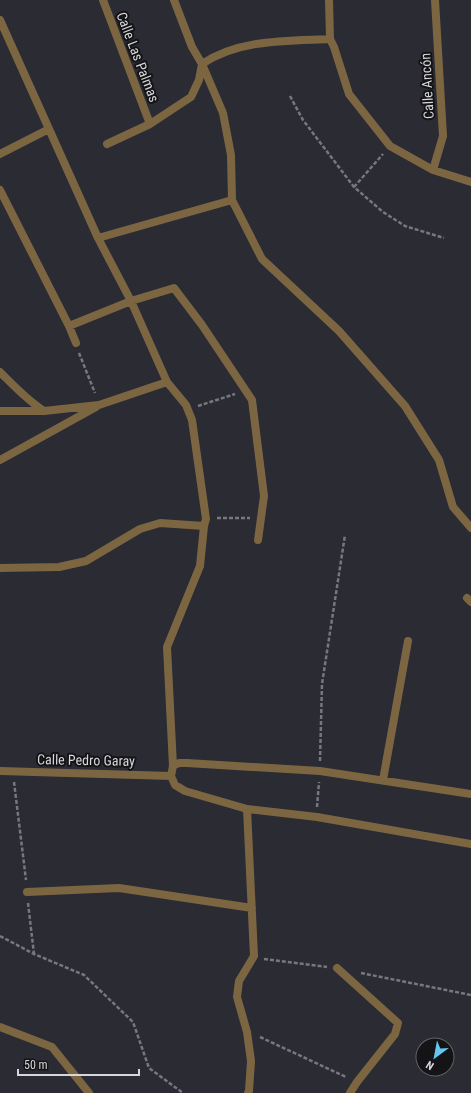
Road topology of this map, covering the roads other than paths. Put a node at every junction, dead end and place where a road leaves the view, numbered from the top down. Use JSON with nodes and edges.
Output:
{"nodes":[{"id":1,"x":103,"y":0,"type":"edge"},
{"id":2,"x":174,"y":0,"type":"edge"},
{"id":3,"x":329,"y":0,"type":"edge"},
{"id":4,"x":435,"y":0,"type":"edge"},
{"id":5,"x":0,"y":20,"type":"edge"},
{"id":6,"x":3,"y":31,"type":"edge"},
{"id":7,"x":330,"y":39,"type":"junction"},
{"id":8,"x":202,"y":64,"type":"junction"},
{"id":9,"x":150,"y":124,"type":"junction"},
{"id":10,"x":50,"y":129,"type":"junction"},
{"id":11,"x":107,"y":144,"type":"dead end"},
{"id":12,"x":0,"y":154,"type":"edge"},
{"id":13,"x":433,"y":170,"type":"junction"},
{"id":14,"x":471,"y":182,"type":"edge"},
{"id":15,"x":0,"y":190,"type":"edge"},
{"id":16,"x":232,"y":200,"type":"junction"},
{"id":17,"x":98,"y":238,"type":"junction"},
{"id":18,"x":131,"y":301,"type":"junction"},
{"id":19,"x":69,"y":326,"type":"junction"},
{"id":20,"x":76,"y":343,"type":"road end"},
{"id":21,"x":0,"y":372,"type":"edge"},
{"id":22,"x":167,"y":382,"type":"junction"},
{"id":23,"x":99,"y":406,"type":"junction"},
{"id":24,"x":0,"y":411,"type":"edge"},
{"id":25,"x":44,"y":411,"type":"junction"},
{"id":26,"x":0,"y":460,"type":"edge"},
{"id":27,"x":205,"y":522,"type":"junction"},
{"id":28,"x":471,"y":528,"type":"edge"},
{"id":29,"x":258,"y":540,"type":"dead end"},
{"id":30,"x":0,"y":568,"type":"edge"},
{"id":31,"x":408,"y":641,"type":"dead end"},
{"id":32,"x":173,"y":766,"type":"junction"},
{"id":33,"x":0,"y":771,"type":"edge"},
{"id":34,"x":171,"y":776,"type":"junction"},
{"id":35,"x":383,"y":780,"type":"junction"},
{"id":36,"x":471,"y":794,"type":"edge"},
{"id":37,"x":247,"y":809,"type":"junction"},
{"id":38,"x":471,"y":844,"type":"edge"},
{"id":39,"x":27,"y":892,"type":"road end"},
{"id":40,"x":252,"y":908,"type":"junction"},
{"id":41,"x":337,"y":968,"type":"dead end"},
{"id":42,"x":0,"y":1027,"type":"edge"},
{"id":43,"x":89,"y":1093,"type":"edge"},
{"id":44,"x":248,"y":1093,"type":"edge"},
{"id":45,"x":350,"y":1093,"type":"edge"}],
"edges":[{"from":1,"to":9,"type":"street","name":"Calle Las Palmas"},
{"from":2,"to":8,"type":"street"},
{"from":3,"to":7,"type":"street"},
{"from":4,"to":13,"type":"street","name":"Calle Ancón"},
{"from":5,"to":6,"type":"street"},
{"from":6,"to":10,"type":"street"},
{"from":7,"to":8,"type":"street"},
{"from":7,"to":13,"type":"street"},
{"from":8,"to":9,"type":"street"},
{"from":8,"to":16,"type":"street"},
{"from":9,"to":11,"type":"street"},
{"from":10,"to":12,"type":"street"},
{"from":10,"to":17,"type":"street"},
{"from":13,"to":14,"type":"street"},
{"from":15,"to":19,"type":"street"},
{"from":16,"to":17,"type":"street"},
{"from":16,"to":28,"type":"street"},
{"from":17,"to":18,"type":"street"},
{"from":18,"to":19,"type":"street"},
{"from":18,"to":22,"type":"street"},
{"from":18,"to":29,"type":"street"},
{"from":19,"to":20,"type":"street"},
{"from":21,"to":25,"type":"street"},
{"from":22,"to":23,"type":"street"},
{"from":22,"to":27,"type":"street"},
{"from":23,"to":25,"type":"street"},
{"from":23,"to":26,"type":"street"},
{"from":24,"to":25,"type":"street"},
{"from":27,"to":30,"type":"street"},
{"from":27,"to":32,"type":"street"},
{"from":31,"to":35,"type":"street"},
{"from":32,"to":34,"type":"street"},
{"from":32,"to":35,"type":"street"},
{"from":33,"to":34,"type":"street","name":"Calle Pedro Garay"},
{"from":34,"to":37,"type":"street"},
{"from":35,"to":36,"type":"street"},
{"from":37,"to":38,"type":"street"},
{"from":37,"to":40,"type":"street"},
{"from":39,"to":40,"type":"street"},
{"from":40,"to":44,"type":"street"},
{"from":41,"to":45,"type":"street"},
{"from":42,"to":43,"type":"street"}]}
